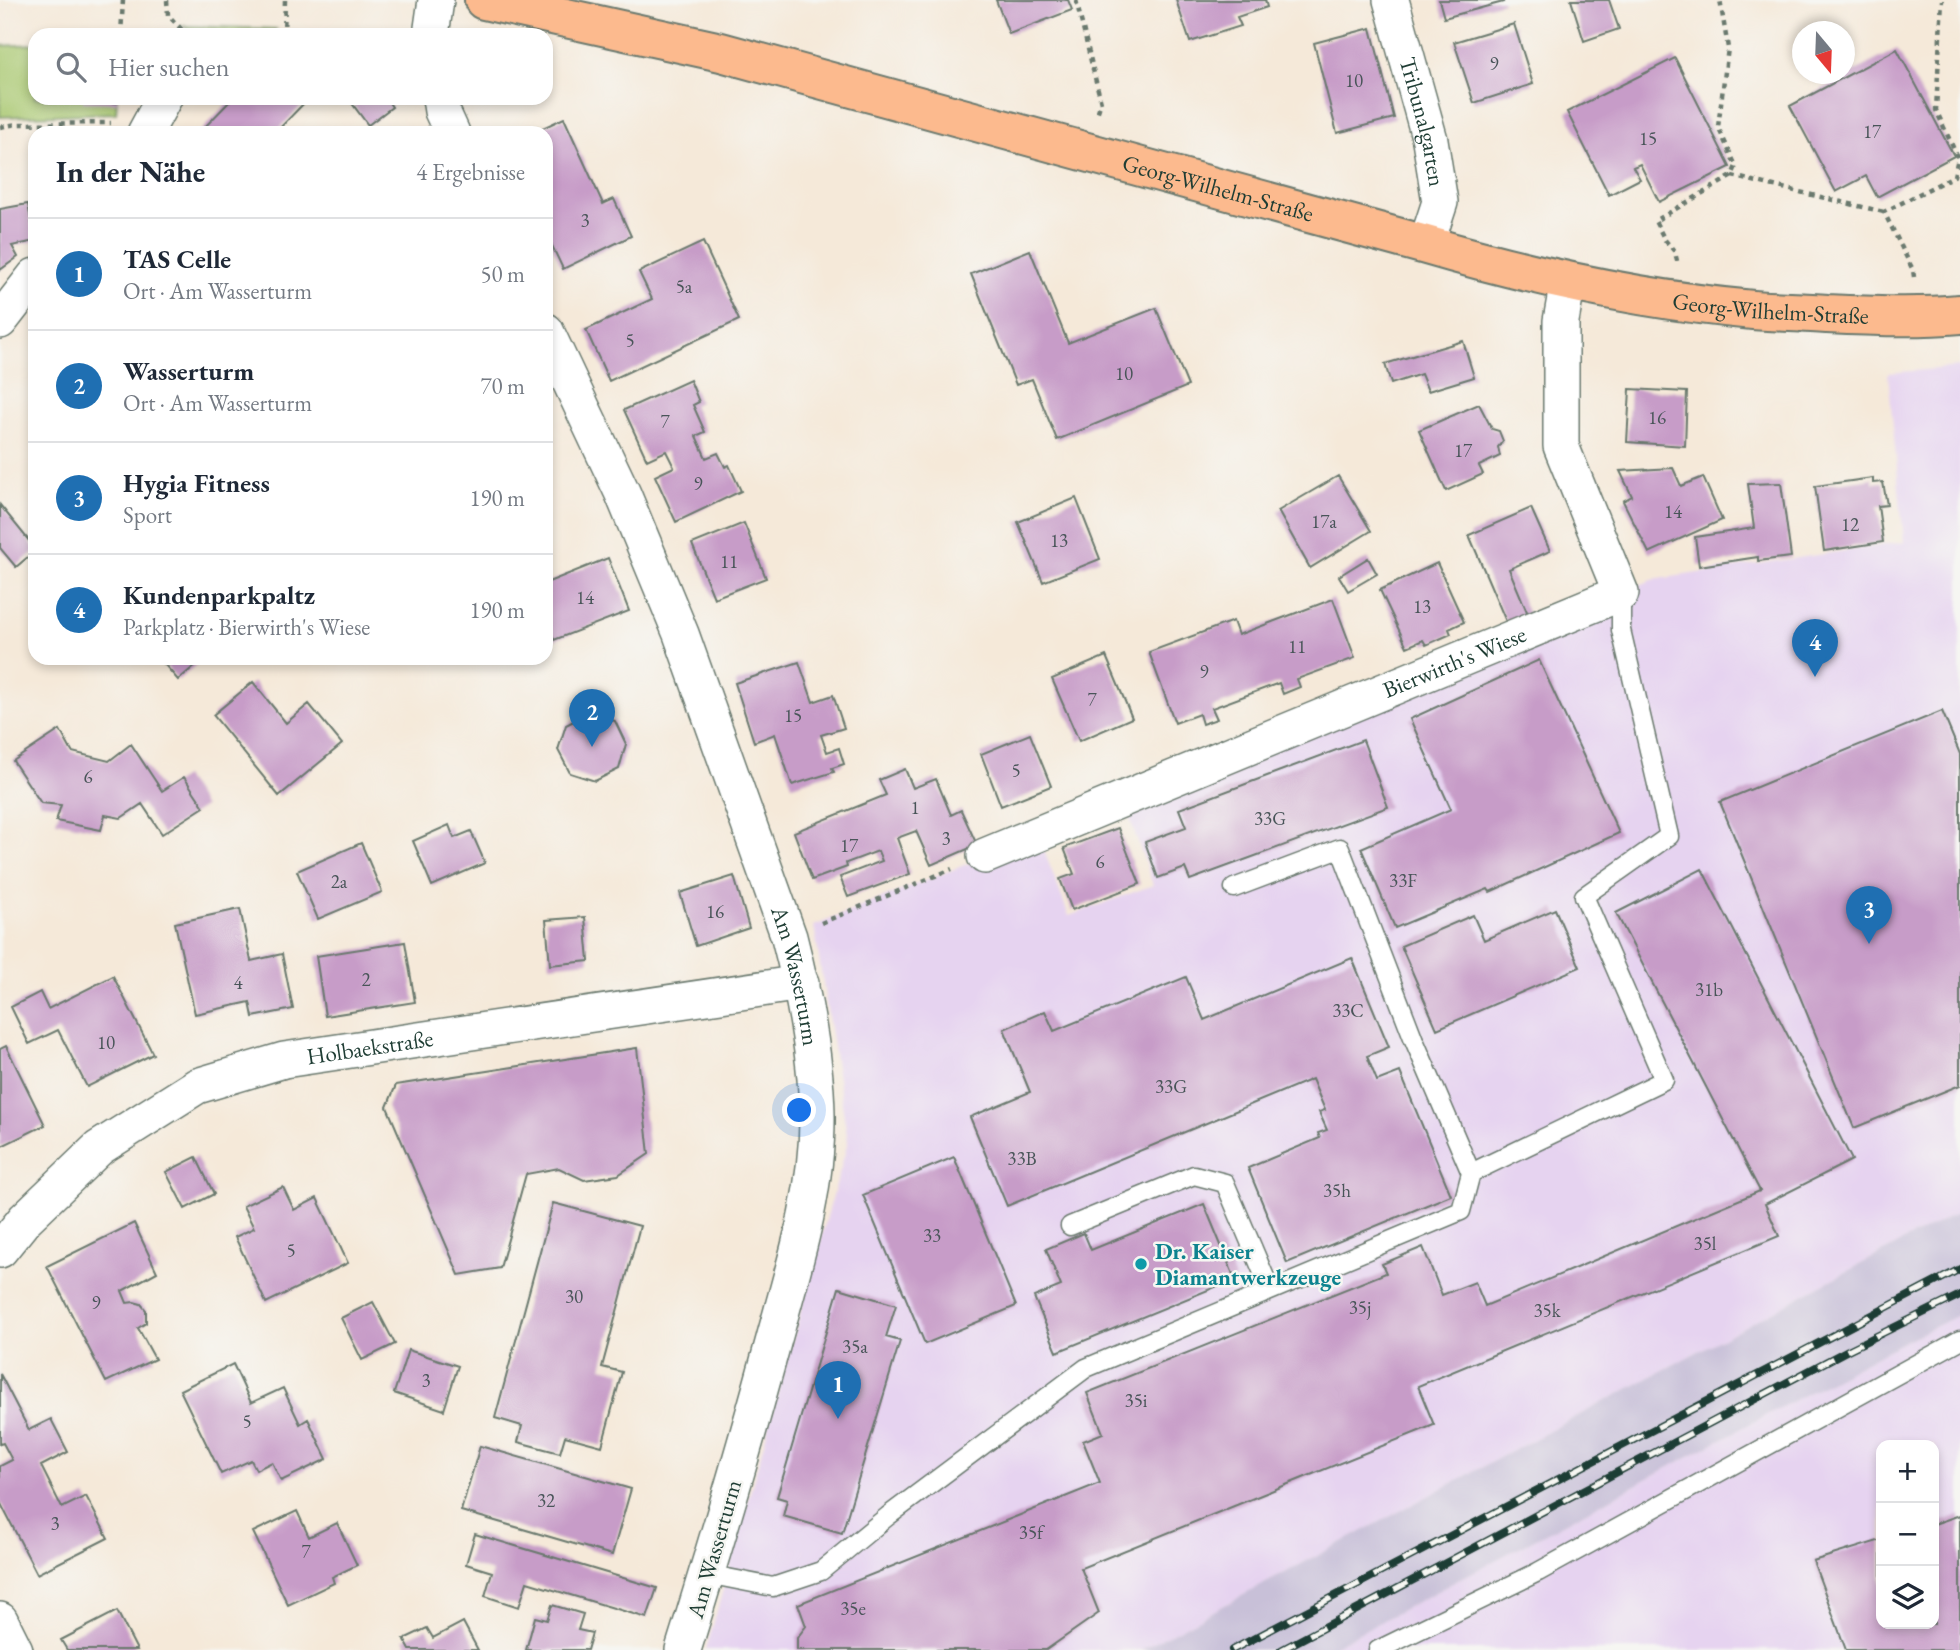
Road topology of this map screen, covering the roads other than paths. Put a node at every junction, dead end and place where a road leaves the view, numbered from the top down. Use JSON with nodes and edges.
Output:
{"nodes":[{"id":1,"x":436,"y":0,"type":"edge"},
{"id":2,"x":484,"y":0,"type":"edge"},
{"id":3,"x":1391,"y":0,"type":"edge"},
{"id":4,"x":431,"y":28,"type":"edge"},
{"id":5,"x":157,"y":105,"type":"edge"},
{"id":6,"x":441,"y":105,"type":"edge"},
{"id":7,"x":134,"y":126,"type":"edge"},
{"id":8,"x":449,"y":126,"type":"edge"},
{"id":9,"x":1426,"y":245,"type":"junction"},
{"id":10,"x":1568,"y":281,"type":"junction"},
{"id":11,"x":28,"y":285,"type":"edge"},
{"id":12,"x":1960,"y":314,"type":"edge"},
{"id":13,"x":0,"y":321,"type":"edge"},
{"id":14,"x":553,"y":346,"type":"edge"},
{"id":15,"x":1621,"y":593,"type":"junction"},
{"id":16,"x":985,"y":856,"type":"road end"},
{"id":17,"x":1234,"y":888,"type":"dead end"},
{"id":18,"x":801,"y":983,"type":"junction"},
{"id":19,"x":1471,"y":1172,"type":"junction"},
{"id":20,"x":1070,"y":1226,"type":"dead end"},
{"id":21,"x":0,"y":1250,"type":"edge"},
{"id":22,"x":1270,"y":1289,"type":"junction"},
{"id":23,"x":1960,"y":1340,"type":"edge"},
{"id":24,"x":707,"y":1574,"type":"junction"},
{"id":25,"x":0,"y":1620,"type":"edge"},
{"id":26,"x":15,"y":1650,"type":"edge"},
{"id":27,"x":684,"y":1650,"type":"edge"},
{"id":28,"x":1378,"y":1650,"type":"edge"}],
"edges":[{"from":1,"to":4,"type":"street"},
{"from":2,"to":9,"type":"main road","name":"Georg-Wilhelm-Straße"},
{"from":3,"to":9,"type":"street","name":"Tribunalgarten"},
{"from":5,"to":7,"type":"street"},
{"from":6,"to":8,"type":"street"},
{"from":9,"to":10,"type":"main road","name":"Georg-Wilhelm-Straße"},
{"from":10,"to":12,"type":"main road","name":"Georg-Wilhelm-Straße"},
{"from":10,"to":15,"type":"street"},
{"from":11,"to":13,"type":"street"},
{"from":14,"to":18,"type":"street","name":"Am Wasserturm"},
{"from":15,"to":16,"type":"street","name":"Bierwirth's Wiese"},
{"from":15,"to":19,"type":"lane"},
{"from":17,"to":19,"type":"lane"},
{"from":18,"to":21,"type":"street","name":"Holbaekstraße"},
{"from":18,"to":24,"type":"street","name":"Am Wasserturm"},
{"from":19,"to":22,"type":"lane"},
{"from":20,"to":22,"type":"lane"},
{"from":22,"to":24,"type":"lane"},
{"from":23,"to":28,"type":"lane"},
{"from":24,"to":27,"type":"street","name":"Am Wasserturm"},
{"from":25,"to":26,"type":"street"}]}
